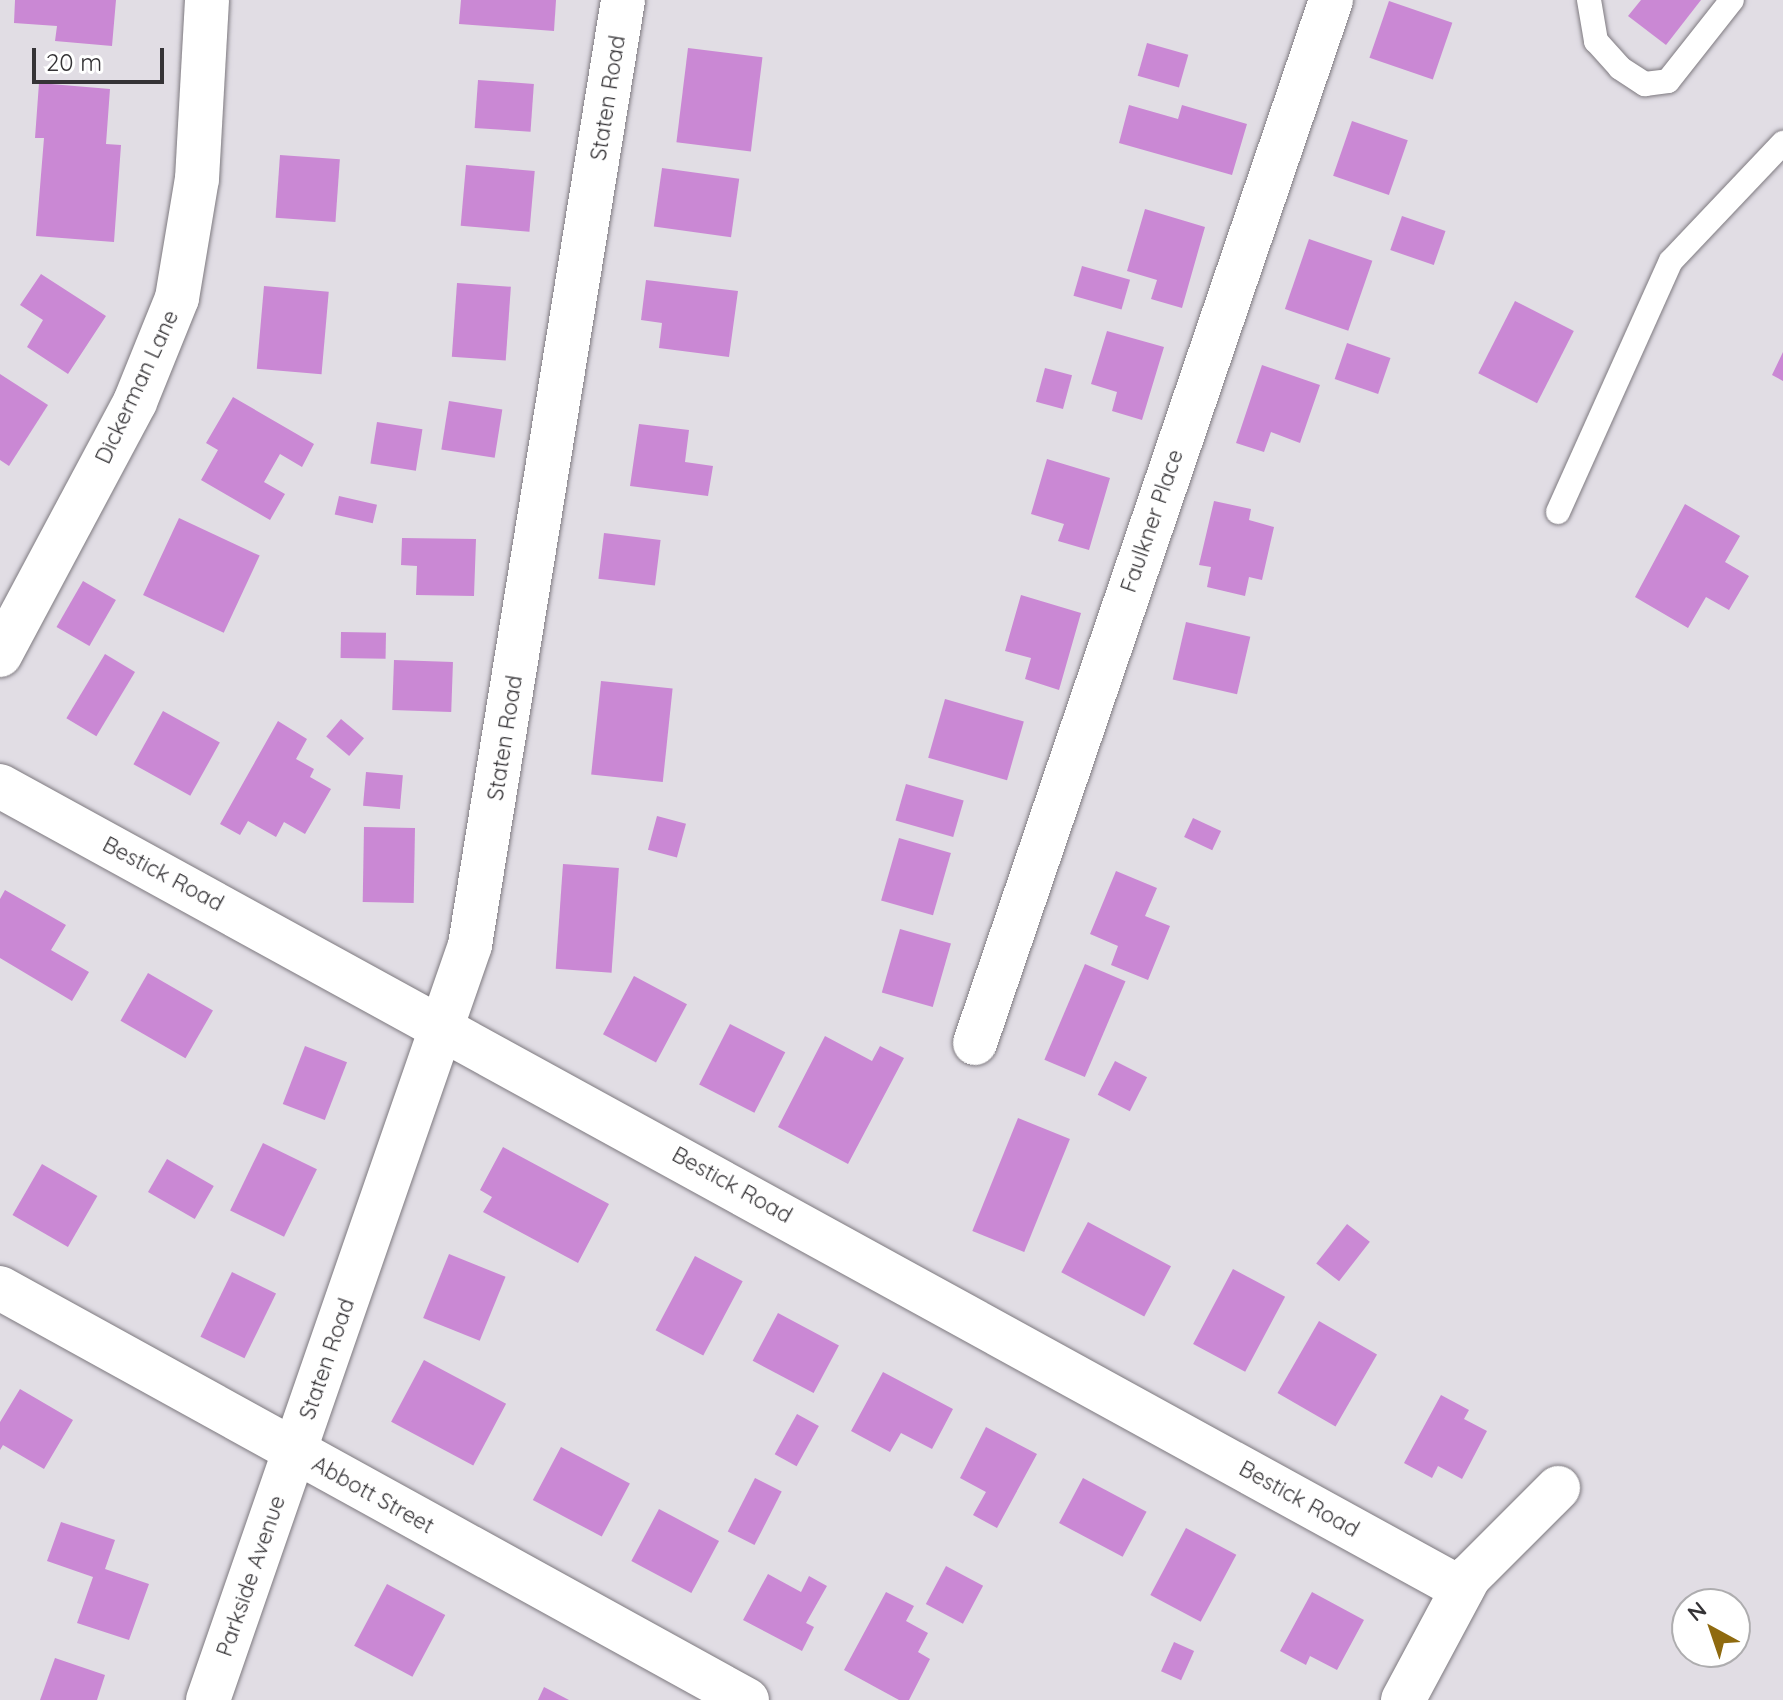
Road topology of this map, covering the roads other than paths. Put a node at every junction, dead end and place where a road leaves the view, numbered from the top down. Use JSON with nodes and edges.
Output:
{"nodes":[{"id":1,"x":207,"y":0,"type":"edge"},
{"id":2,"x":623,"y":0,"type":"edge"},
{"id":3,"x":1331,"y":0,"type":"edge"},
{"id":4,"x":1589,"y":0,"type":"edge"},
{"id":5,"x":1732,"y":0,"type":"edge"},
{"id":6,"x":1783,"y":143,"type":"edge"},
{"id":7,"x":1558,"y":512,"type":"dead end"},
{"id":8,"x":0,"y":655,"type":"edge"},
{"id":9,"x":0,"y":786,"type":"edge"},
{"id":10,"x":443,"y":1025,"type":"junction"},
{"id":11,"x":975,"y":1043,"type":"dead end"},
{"id":12,"x":0,"y":1288,"type":"edge"},
{"id":13,"x":294,"y":1452,"type":"junction"},
{"id":14,"x":1558,"y":1488,"type":"dead end"},
{"id":15,"x":1462,"y":1589,"type":"junction"},
{"id":16,"x":208,"y":1700,"type":"edge"},
{"id":17,"x":747,"y":1700,"type":"edge"},
{"id":18,"x":1403,"y":1700,"type":"edge"}],
"edges":[{"from":1,"to":8,"type":"street","name":"Dickerman Lane"},
{"from":2,"to":10,"type":"street","name":"Staten Road"},
{"from":3,"to":11,"type":"street","name":"Faulkner Place"},
{"from":4,"to":5,"type":"lane"},
{"from":6,"to":7,"type":"lane"},
{"from":9,"to":10,"type":"street","name":"Bestick Road"},
{"from":10,"to":13,"type":"street","name":"Staten Road"},
{"from":10,"to":15,"type":"street","name":"Bestick Road"},
{"from":12,"to":13,"type":"street","name":"Abbott Street"},
{"from":13,"to":16,"type":"street","name":"Parkside Avenue"},
{"from":13,"to":17,"type":"street","name":"Abbott Street"},
{"from":14,"to":15,"type":"street"},
{"from":15,"to":18,"type":"street"}]}
